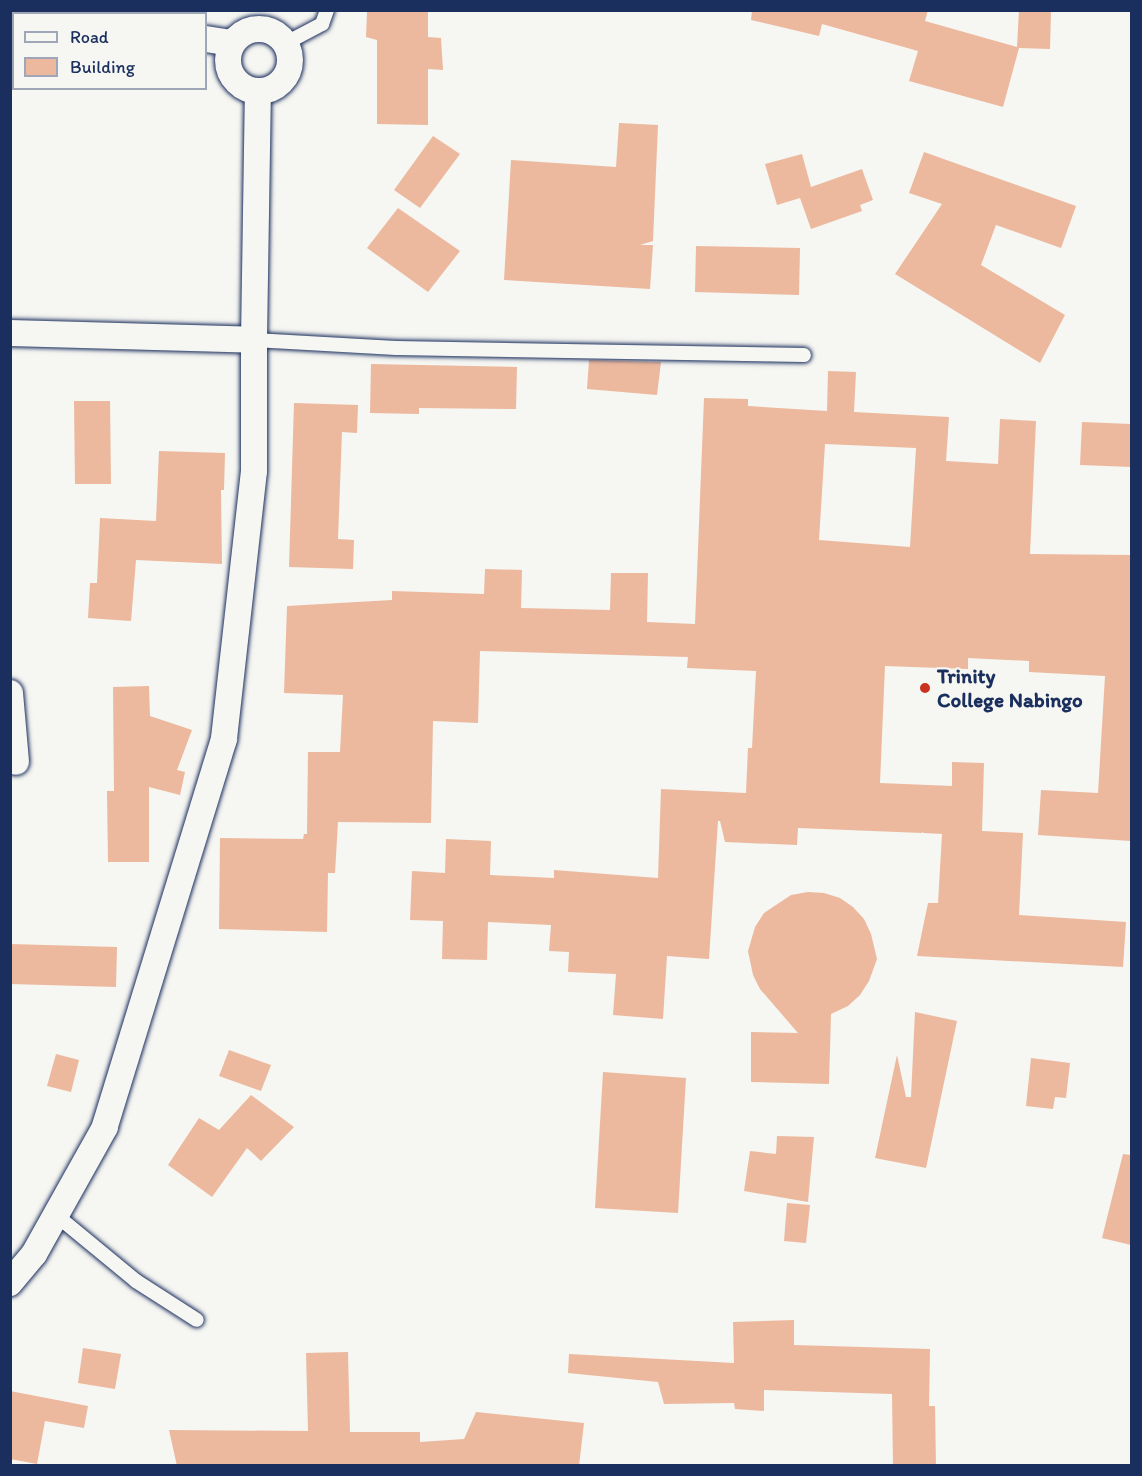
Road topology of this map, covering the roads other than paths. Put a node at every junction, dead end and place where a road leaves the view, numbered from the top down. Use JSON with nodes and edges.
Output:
{"nodes":[{"id":1,"x":327,"y":10,"type":"edge"},
{"id":2,"x":207,"y":39,"type":"edge"},
{"id":3,"x":232,"y":43,"type":"junction"},
{"id":4,"x":286,"y":43,"type":"junction"},
{"id":5,"x":258,"y":92,"type":"junction"},
{"id":6,"x":10,"y":333,"type":"edge"},
{"id":7,"x":254,"y":340,"type":"junction"},
{"id":8,"x":804,"y":355,"type":"dead end"},
{"id":9,"x":10,"y":693,"type":"edge"},
{"id":10,"x":16,"y":762,"type":"dead end"},
{"id":11,"x":56,"y":1215,"type":"junction"},
{"id":12,"x":10,"y":1283,"type":"edge"},
{"id":13,"x":197,"y":1320,"type":"dead end"}],
"edges":[{"from":1,"to":4,"type":"lane"},
{"from":2,"to":3,"type":"street"},
{"from":3,"to":4,"type":"street"},
{"from":3,"to":5,"type":"street"},
{"from":4,"to":5,"type":"street"},
{"from":5,"to":7,"type":"street"},
{"from":6,"to":7,"type":"street"},
{"from":7,"to":8,"type":"lane"},
{"from":7,"to":11,"type":"street"},
{"from":9,"to":10,"type":"street"},
{"from":11,"to":12,"type":"street"},
{"from":11,"to":13,"type":"lane"}]}
